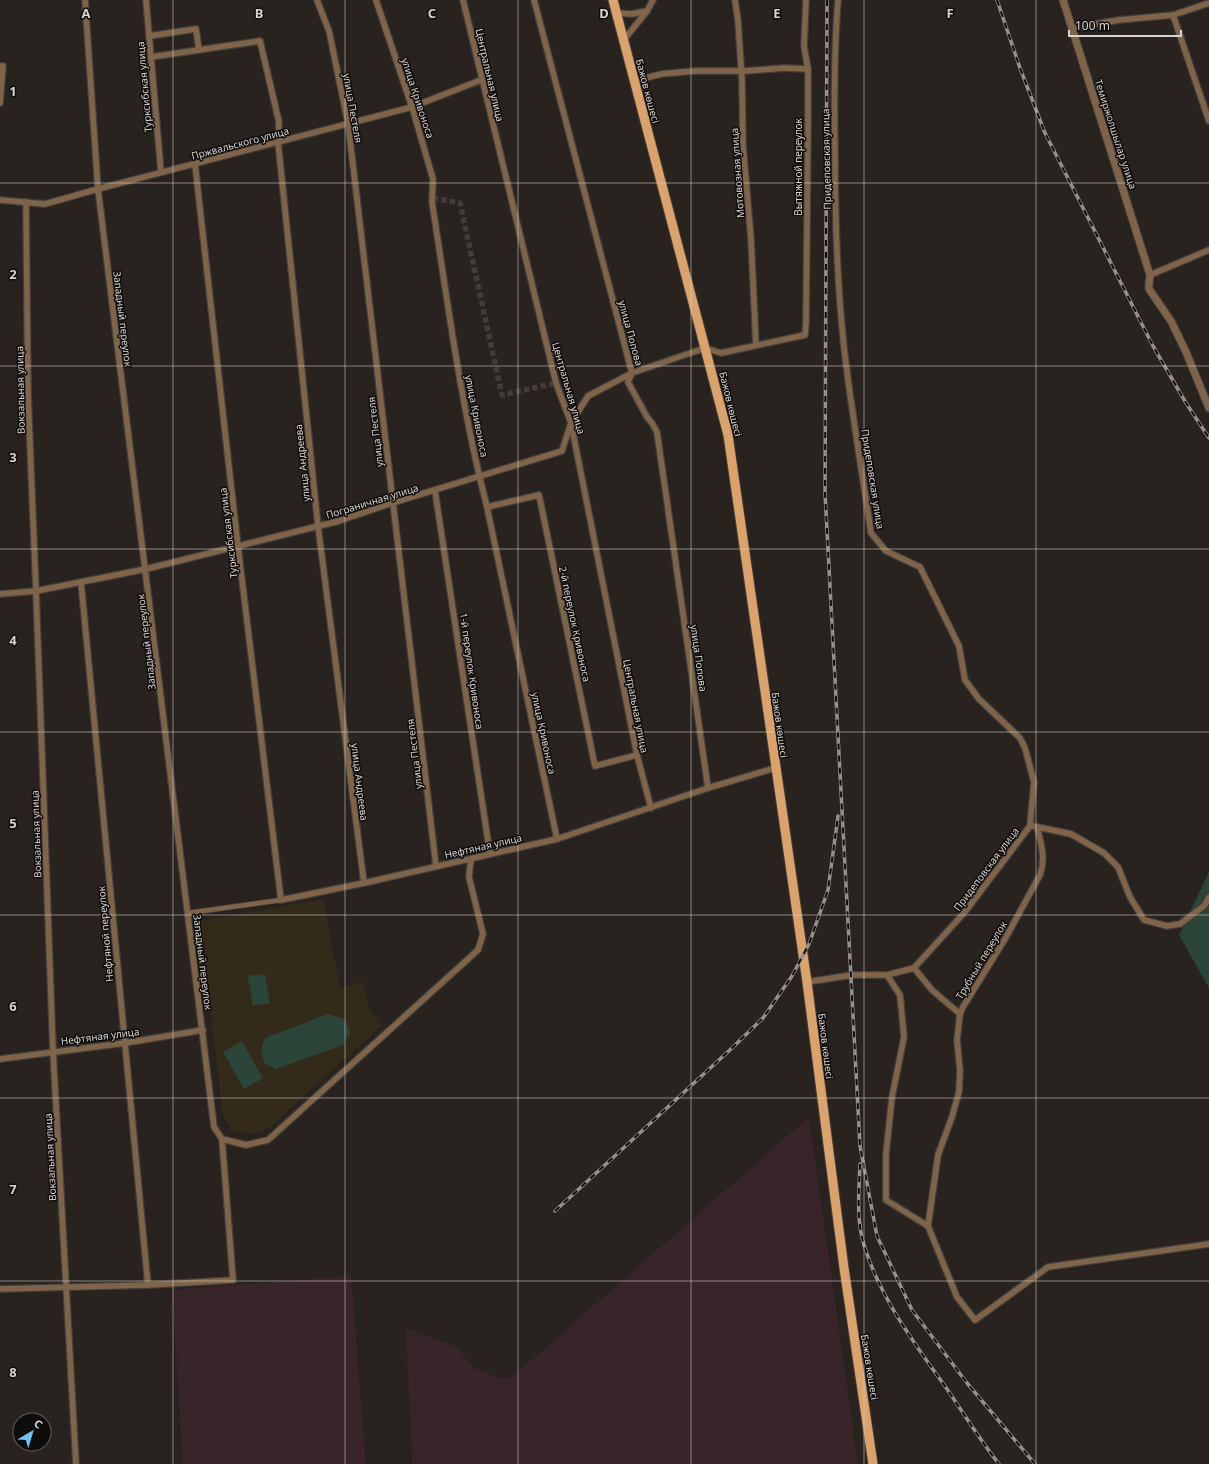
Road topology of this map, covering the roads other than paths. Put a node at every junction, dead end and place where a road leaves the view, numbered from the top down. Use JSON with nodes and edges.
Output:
{"nodes":[{"id":1,"x":85,"y":0,"type":"edge"},
{"id":2,"x":146,"y":0,"type":"edge"},
{"id":3,"x":316,"y":0,"type":"edge"},
{"id":4,"x":376,"y":0,"type":"edge"},
{"id":5,"x":463,"y":0,"type":"edge"},
{"id":6,"x":534,"y":0,"type":"edge"},
{"id":7,"x":613,"y":0,"type":"edge"},
{"id":8,"x":653,"y":0,"type":"edge"},
{"id":9,"x":735,"y":0,"type":"edge"},
{"id":10,"x":806,"y":0,"type":"edge"},
{"id":11,"x":838,"y":0,"type":"edge"},
{"id":12,"x":1063,"y":0,"type":"edge"},
{"id":13,"x":1209,"y":3,"type":"edge"},
{"id":14,"x":647,"y":11,"type":"junction"},
{"id":15,"x":616,"y":13,"type":"junction"},
{"id":16,"x":632,"y":14,"type":"junction"},
{"id":17,"x":1173,"y":15,"type":"junction"},
{"id":18,"x":636,"y":24,"type":"junction"},
{"id":19,"x":1072,"y":28,"type":"junction"},
{"id":20,"x":149,"y":36,"type":"junction"},
{"id":21,"x":623,"y":41,"type":"junction"},
{"id":22,"x":199,"y":50,"type":"junction"},
{"id":23,"x":151,"y":57,"type":"junction"},
{"id":24,"x":0,"y":66,"type":"edge"},
{"id":25,"x":808,"y":69,"type":"junction"},
{"id":26,"x":741,"y":71,"type":"junction"},
{"id":27,"x":481,"y":80,"type":"junction"},
{"id":28,"x":634,"y":81,"type":"junction"},
{"id":29,"x":0,"y":103,"type":"edge"},
{"id":30,"x":412,"y":106,"type":"junction"},
{"id":31,"x":1209,"y":119,"type":"edge"},
{"id":32,"x":348,"y":123,"type":"junction"},
{"id":33,"x":278,"y":142,"type":"junction"},
{"id":34,"x":195,"y":164,"type":"junction"},
{"id":35,"x":161,"y":172,"type":"junction"},
{"id":36,"x":98,"y":189,"type":"junction"},
{"id":37,"x":0,"y":200,"type":"edge"},
{"id":38,"x":26,"y":202,"type":"junction"},
{"id":39,"x":1209,"y":250,"type":"edge"},
{"id":40,"x":1150,"y":275,"type":"junction"},
{"id":41,"x":756,"y":345,"type":"junction"},
{"id":42,"x":704,"y":348,"type":"junction"},
{"id":43,"x":632,"y":373,"type":"junction"},
{"id":44,"x":1209,"y":408,"type":"edge"},
{"id":45,"x":571,"y":423,"type":"junction"},
{"id":46,"x":479,"y":476,"type":"junction"},
{"id":47,"x":435,"y":491,"type":"junction"},
{"id":48,"x":392,"y":504,"type":"junction"},
{"id":49,"x":487,"y":507,"type":"junction"},
{"id":50,"x":318,"y":526,"type":"junction"},
{"id":51,"x":238,"y":547,"type":"junction"},
{"id":52,"x":146,"y":569,"type":"junction"},
{"id":53,"x":81,"y":582,"type":"junction"},
{"id":54,"x":36,"y":591,"type":"junction"},
{"id":55,"x":0,"y":594,"type":"edge"},
{"id":56,"x":637,"y":755,"type":"junction"},
{"id":57,"x":775,"y":768,"type":"junction"},
{"id":58,"x":708,"y":788,"type":"junction"},
{"id":59,"x":651,"y":808,"type":"junction"},
{"id":60,"x":1030,"y":826,"type":"junction"},
{"id":61,"x":1037,"y":827,"type":"junction"},
{"id":62,"x":557,"y":839,"type":"junction"},
{"id":63,"x":490,"y":854,"type":"junction"},
{"id":64,"x":471,"y":859,"type":"junction"},
{"id":65,"x":436,"y":866,"type":"junction"},
{"id":66,"x":364,"y":883,"type":"junction"},
{"id":67,"x":1209,"y":897,"type":"edge"},
{"id":68,"x":281,"y":900,"type":"junction"},
{"id":69,"x":188,"y":914,"type":"junction"},
{"id":70,"x":914,"y":968,"type":"junction"},
{"id":71,"x":887,"y":975,"type":"junction"},
{"id":72,"x":807,"y":982,"type":"junction"},
{"id":73,"x":960,"y":1014,"type":"junction"},
{"id":74,"x":203,"y":1030,"type":"junction"},
{"id":75,"x":125,"y":1043,"type":"junction"},
{"id":76,"x":53,"y":1051,"type":"junction"},
{"id":77,"x":0,"y":1059,"type":"edge"},
{"id":78,"x":222,"y":1139,"type":"junction"},
{"id":79,"x":928,"y":1226,"type":"junction"},
{"id":80,"x":1209,"y":1244,"type":"edge"},
{"id":81,"x":148,"y":1285,"type":"junction"},
{"id":82,"x":66,"y":1286,"type":"junction"},
{"id":83,"x":0,"y":1289,"type":"edge"},
{"id":84,"x":76,"y":1464,"type":"edge"},
{"id":85,"x":873,"y":1464,"type":"edge"}],
"edges":[{"from":1,"to":36,"type":"street","name":"Западный переулок"},
{"from":2,"to":20,"type":"street","name":"Турксибская улица"},
{"from":3,"to":32,"type":"street","name":"улица Пестеля"},
{"from":4,"to":30,"type":"street","name":"улица Кривоноса"},
{"from":5,"to":27,"type":"street","name":"Центральная улица"},
{"from":6,"to":43,"type":"street","name":"улица Попова"},
{"from":7,"to":15,"type":"main road","name":"Бажов көшесі"},
{"from":8,"to":14,"type":"street"},
{"from":9,"to":26,"type":"street","name":"Мотовозная улица"},
{"from":10,"to":25,"type":"street","name":"Вытяжной переулок"},
{"from":11,"to":60,"type":"street","name":"Придеповская улица"},
{"from":12,"to":19,"type":"street","name":"Темиржолшылар улица"},
{"from":13,"to":17,"type":"street"},
{"from":14,"to":16,"type":"street"},
{"from":14,"to":18,"type":"street"},
{"from":15,"to":16,"type":"street"},
{"from":15,"to":21,"type":"main road","name":"Бажов көшесі"},
{"from":16,"to":18,"type":"street"},
{"from":17,"to":19,"type":"street"},
{"from":17,"to":31,"type":"street"},
{"from":18,"to":21,"type":"street"},
{"from":19,"to":40,"type":"street","name":"Темиржолшылар улица"},
{"from":20,"to":22,"type":"street"},
{"from":20,"to":23,"type":"street","name":"Турксибская улица"},
{"from":21,"to":28,"type":"main road","name":"Бажов көшесі"},
{"from":22,"to":23,"type":"street"},
{"from":22,"to":33,"type":"street","name":"улица Андреева"},
{"from":23,"to":35,"type":"street","name":"Турксибская улица"},
{"from":24,"to":29,"type":"street"},
{"from":25,"to":26,"type":"street"},
{"from":25,"to":41,"type":"street","name":"Вытяжной переулок"},
{"from":26,"to":28,"type":"street"},
{"from":26,"to":41,"type":"street","name":"Мотовозная улица"},
{"from":27,"to":30,"type":"street","name":"Пржвальского улица"},
{"from":27,"to":45,"type":"street","name":"Центральная улица"},
{"from":28,"to":42,"type":"main road","name":"Бажов көшесі"},
{"from":30,"to":32,"type":"street","name":"Пржвальского улица"},
{"from":30,"to":46,"type":"street","name":"улица Кривоноса"},
{"from":32,"to":33,"type":"street","name":"Пржвальского улица"},
{"from":32,"to":48,"type":"street","name":"улица Пестеля"},
{"from":33,"to":34,"type":"street","name":"Пржвальского улица"},
{"from":33,"to":50,"type":"street","name":"улица Андреева"},
{"from":34,"to":35,"type":"street","name":"Пржвальского улица"},
{"from":34,"to":51,"type":"street","name":"Турксибская улица"},
{"from":35,"to":36,"type":"street","name":"Пржвальского улица"},
{"from":36,"to":38,"type":"street","name":"Пржвальского улица"},
{"from":36,"to":52,"type":"street","name":"Западный переулок"},
{"from":37,"to":38,"type":"street","name":"Пржвальского улица"},
{"from":38,"to":54,"type":"street","name":"Вокзальная улица"},
{"from":39,"to":40,"type":"street"},
{"from":40,"to":44,"type":"street","name":"Темиржолшылар улица"},
{"from":41,"to":42,"type":"street"},
{"from":42,"to":43,"type":"street","name":"Пограничная улица"},
{"from":42,"to":57,"type":"main road","name":"Бажов көшесі"},
{"from":43,"to":45,"type":"street","name":"Пограничная улица"},
{"from":43,"to":58,"type":"street","name":"улица Попова"},
{"from":45,"to":46,"type":"street","name":"Пограничная улица"},
{"from":45,"to":56,"type":"street","name":"Центральная улица"},
{"from":46,"to":47,"type":"street","name":"Пограничная улица"},
{"from":46,"to":49,"type":"street","name":"улица Кривоноса"},
{"from":47,"to":48,"type":"street","name":"Пограничная улица"},
{"from":47,"to":63,"type":"street","name":"1-й переулок Кривоноса"},
{"from":48,"to":50,"type":"street","name":"Пограничная улица"},
{"from":48,"to":65,"type":"street","name":"улица Пестеля"},
{"from":49,"to":56,"type":"street","name":"2-й переулок Кривоноса"},
{"from":49,"to":62,"type":"street","name":"улица Кривоноса"},
{"from":50,"to":51,"type":"street","name":"Пограничная улица"},
{"from":50,"to":66,"type":"street","name":"улица Андреева"},
{"from":51,"to":52,"type":"street","name":"Пограничная улица"},
{"from":51,"to":68,"type":"street","name":"Турксибская улица"},
{"from":52,"to":53,"type":"street","name":"Пограничная улица"},
{"from":52,"to":69,"type":"street","name":"Западный переулок"},
{"from":53,"to":54,"type":"street","name":"Пограничная улица"},
{"from":53,"to":75,"type":"street","name":"Нефтяной переулок"},
{"from":54,"to":55,"type":"street","name":"Пограничная улица"},
{"from":54,"to":76,"type":"street","name":"Вокзальная улица"},
{"from":56,"to":59,"type":"street","name":"Центральная улица"},
{"from":57,"to":58,"type":"street","name":"Нефтяная улица"},
{"from":57,"to":72,"type":"main road","name":"Бажов көшесі"},
{"from":58,"to":59,"type":"street","name":"Нефтяная улица"},
{"from":59,"to":62,"type":"street","name":"Нефтяная улица"},
{"from":60,"to":61,"type":"street"},
{"from":60,"to":70,"type":"street","name":"Придеповская улица"},
{"from":61,"to":67,"type":"street"},
{"from":61,"to":73,"type":"street","name":"Трубный переулок"},
{"from":62,"to":63,"type":"street","name":"Нефтяная улица"},
{"from":63,"to":64,"type":"street","name":"Нефтяная улица"},
{"from":64,"to":65,"type":"street","name":"Нефтяная улица"},
{"from":64,"to":78,"type":"street"},
{"from":65,"to":66,"type":"street","name":"Нефтяная улица"},
{"from":66,"to":68,"type":"street","name":"Нефтяная улица"},
{"from":68,"to":69,"type":"street","name":"Нефтяная улица"},
{"from":69,"to":74,"type":"street","name":"Западный переулок"},
{"from":70,"to":71,"type":"street"},
{"from":70,"to":73,"type":"street"},
{"from":71,"to":72,"type":"street"},
{"from":71,"to":79,"type":"street"},
{"from":72,"to":85,"type":"main road","name":"Бажов көшесі"},
{"from":73,"to":79,"type":"street","name":"Трубный переулок"},
{"from":74,"to":75,"type":"street","name":"Нефтяная улица"},
{"from":74,"to":78,"type":"street","name":"Западный переулок"},
{"from":75,"to":76,"type":"street","name":"Нефтяная улица"},
{"from":75,"to":81,"type":"street","name":"Нефтяной переулок"},
{"from":76,"to":77,"type":"street","name":"Нефтяная улица"},
{"from":76,"to":82,"type":"street","name":"Вокзальная улица"},
{"from":78,"to":81,"type":"street","name":"Западный переулок"},
{"from":79,"to":80,"type":"street"},
{"from":81,"to":82,"type":"street"},
{"from":82,"to":83,"type":"street"},
{"from":82,"to":84,"type":"street","name":"Вокзальная улица"}]}
